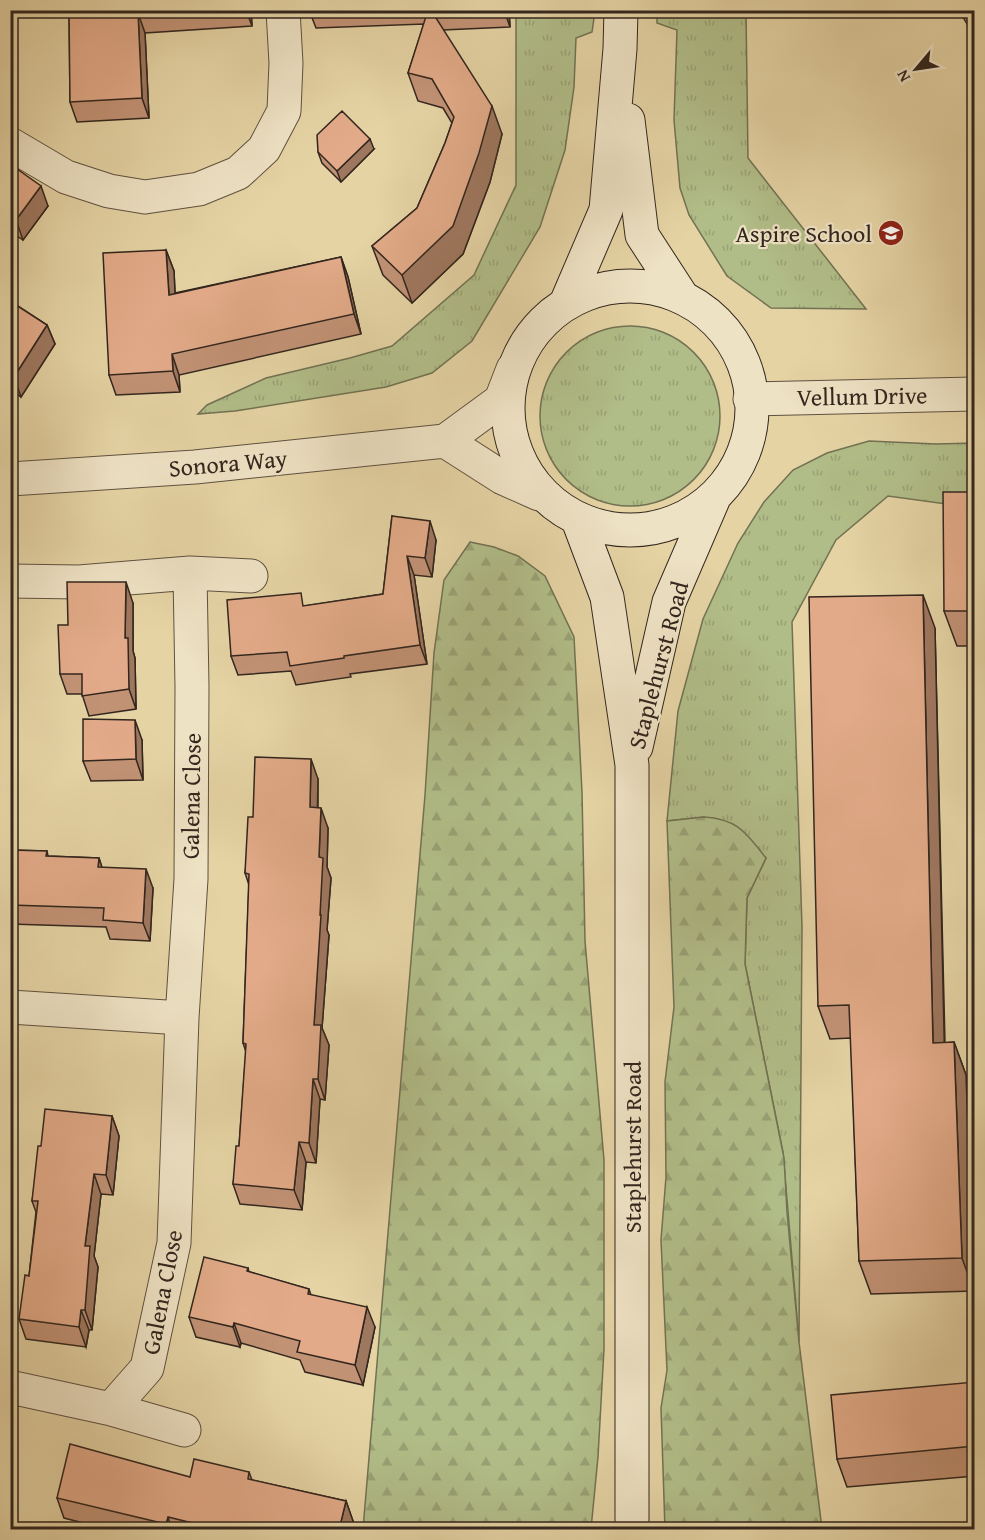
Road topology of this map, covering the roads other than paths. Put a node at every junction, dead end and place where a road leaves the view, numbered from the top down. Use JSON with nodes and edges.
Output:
{"nodes":[{"id":1,"x":283,"y":10,"type":"edge"},
{"id":2,"x":621,"y":10,"type":"edge"},
{"id":3,"x":620,"y":49,"type":"junction"},
{"id":4,"x":10,"y":144,"type":"edge"},
{"id":5,"x":681,"y":295,"type":"junction"},
{"id":6,"x":567,"y":302,"type":"junction"},
{"id":7,"x":513,"y":369,"type":"junction"},
{"id":8,"x":975,"y":394,"type":"edge"},
{"id":9,"x":750,"y":399,"type":"junction"},
{"id":10,"x":445,"y":441,"type":"junction"},
{"id":11,"x":10,"y":479,"type":"edge"},
{"id":12,"x":539,"y":494,"type":"junction"},
{"id":13,"x":713,"y":500,"type":"junction"},
{"id":14,"x":578,"y":520,"type":"junction"},
{"id":15,"x":190,"y":573,"type":"junction"},
{"id":16,"x":251,"y":576,"type":"dead end"},
{"id":17,"x":10,"y":581,"type":"edge"},
{"id":18,"x":632,"y":765,"type":"junction"},
{"id":19,"x":10,"y":1007,"type":"edge"},
{"id":20,"x":182,"y":1018,"type":"junction"},
{"id":21,"x":10,"y":1387,"type":"edge"},
{"id":22,"x":111,"y":1408,"type":"junction"},
{"id":23,"x":184,"y":1430,"type":"dead end"},
{"id":24,"x":632,"y":1530,"type":"edge"}],
"edges":[{"from":1,"to":4,"type":"street"},
{"from":2,"to":3,"type":"street"},
{"from":3,"to":5,"type":"street"},
{"from":3,"to":6,"type":"street"},
{"from":5,"to":6,"type":"street"},
{"from":5,"to":9,"type":"street"},
{"from":6,"to":7,"type":"street"},
{"from":7,"to":10,"type":"street"},
{"from":7,"to":12,"type":"street"},
{"from":8,"to":9,"type":"street","name":"Vellum Drive"},
{"from":9,"to":13,"type":"street"},
{"from":10,"to":11,"type":"street","name":"Sonora Way"},
{"from":10,"to":12,"type":"street"},
{"from":12,"to":14,"type":"street"},
{"from":13,"to":14,"type":"street"},
{"from":13,"to":18,"type":"street","name":"Staplehurst Road"},
{"from":14,"to":18,"type":"street","name":"Staplehurst Road"},
{"from":15,"to":16,"type":"street"},
{"from":15,"to":17,"type":"street"},
{"from":15,"to":20,"type":"street","name":"Galena Close"},
{"from":18,"to":24,"type":"street","name":"Staplehurst Road"},
{"from":19,"to":20,"type":"street"},
{"from":20,"to":22,"type":"street","name":"Galena Close"},
{"from":21,"to":22,"type":"street"},
{"from":22,"to":23,"type":"street"}]}
